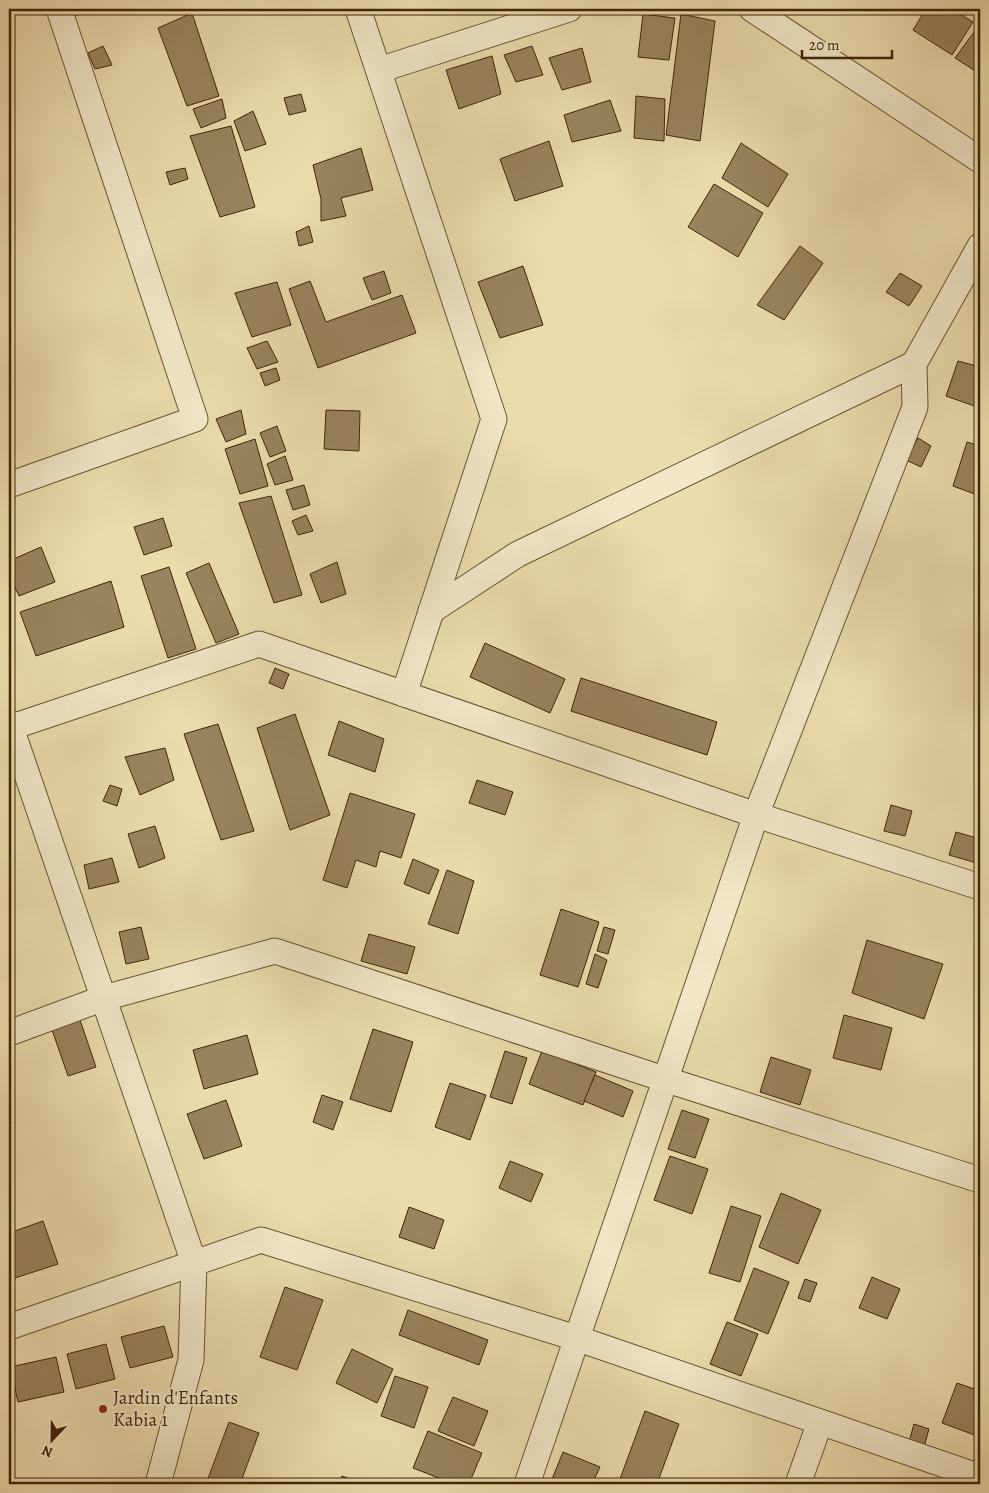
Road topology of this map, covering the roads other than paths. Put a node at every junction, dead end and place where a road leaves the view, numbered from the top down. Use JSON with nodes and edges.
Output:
{"nodes":[{"id":1,"x":59,"y":9,"type":"edge"},
{"id":2,"x":358,"y":9,"type":"edge"},
{"id":3,"x":569,"y":9,"type":"edge"},
{"id":4,"x":752,"y":9,"type":"edge"},
{"id":5,"x":379,"y":70,"type":"junction"},
{"id":6,"x":980,"y":160,"type":"edge"},
{"id":7,"x":980,"y":246,"type":"edge"},
{"id":8,"x":914,"y":364,"type":"junction"},
{"id":9,"x":9,"y":486,"type":"edge"},
{"id":10,"x":431,"y":611,"type":"junction"},
{"id":11,"x":404,"y":694,"type":"junction"},
{"id":12,"x":9,"y":726,"type":"edge"},
{"id":13,"x":756,"y":815,"type":"junction"},
{"id":14,"x":980,"y":887,"type":"edge"},
{"id":15,"x":104,"y":998,"type":"junction"},
{"id":16,"x":9,"y":1033,"type":"edge"},
{"id":17,"x":664,"y":1079,"type":"junction"},
{"id":18,"x":980,"y":1180,"type":"edge"},
{"id":19,"x":194,"y":1263,"type":"junction"},
{"id":20,"x":9,"y":1327,"type":"edge"},
{"id":21,"x":576,"y":1338,"type":"junction"},
{"id":22,"x":820,"y":1422,"type":"junction"},
{"id":23,"x":980,"y":1477,"type":"edge"},
{"id":24,"x":158,"y":1484,"type":"edge"},
{"id":25,"x":527,"y":1484,"type":"edge"},
{"id":26,"x":798,"y":1484,"type":"edge"}],
"edges":[{"from":1,"to":9,"type":"street"},
{"from":2,"to":5,"type":"street"},
{"from":3,"to":5,"type":"street"},
{"from":4,"to":6,"type":"street"},
{"from":5,"to":10,"type":"street"},
{"from":7,"to":8,"type":"street"},
{"from":8,"to":10,"type":"street"},
{"from":8,"to":13,"type":"street"},
{"from":10,"to":11,"type":"street"},
{"from":11,"to":12,"type":"street"},
{"from":11,"to":13,"type":"street"},
{"from":12,"to":15,"type":"street"},
{"from":13,"to":14,"type":"street"},
{"from":13,"to":17,"type":"street"},
{"from":15,"to":16,"type":"street"},
{"from":15,"to":17,"type":"street"},
{"from":15,"to":19,"type":"street"},
{"from":17,"to":18,"type":"street"},
{"from":17,"to":21,"type":"street"},
{"from":19,"to":20,"type":"street"},
{"from":19,"to":21,"type":"street"},
{"from":19,"to":24,"type":"street"},
{"from":21,"to":22,"type":"street"},
{"from":21,"to":25,"type":"street"},
{"from":22,"to":23,"type":"street"},
{"from":22,"to":26,"type":"street"}]}
